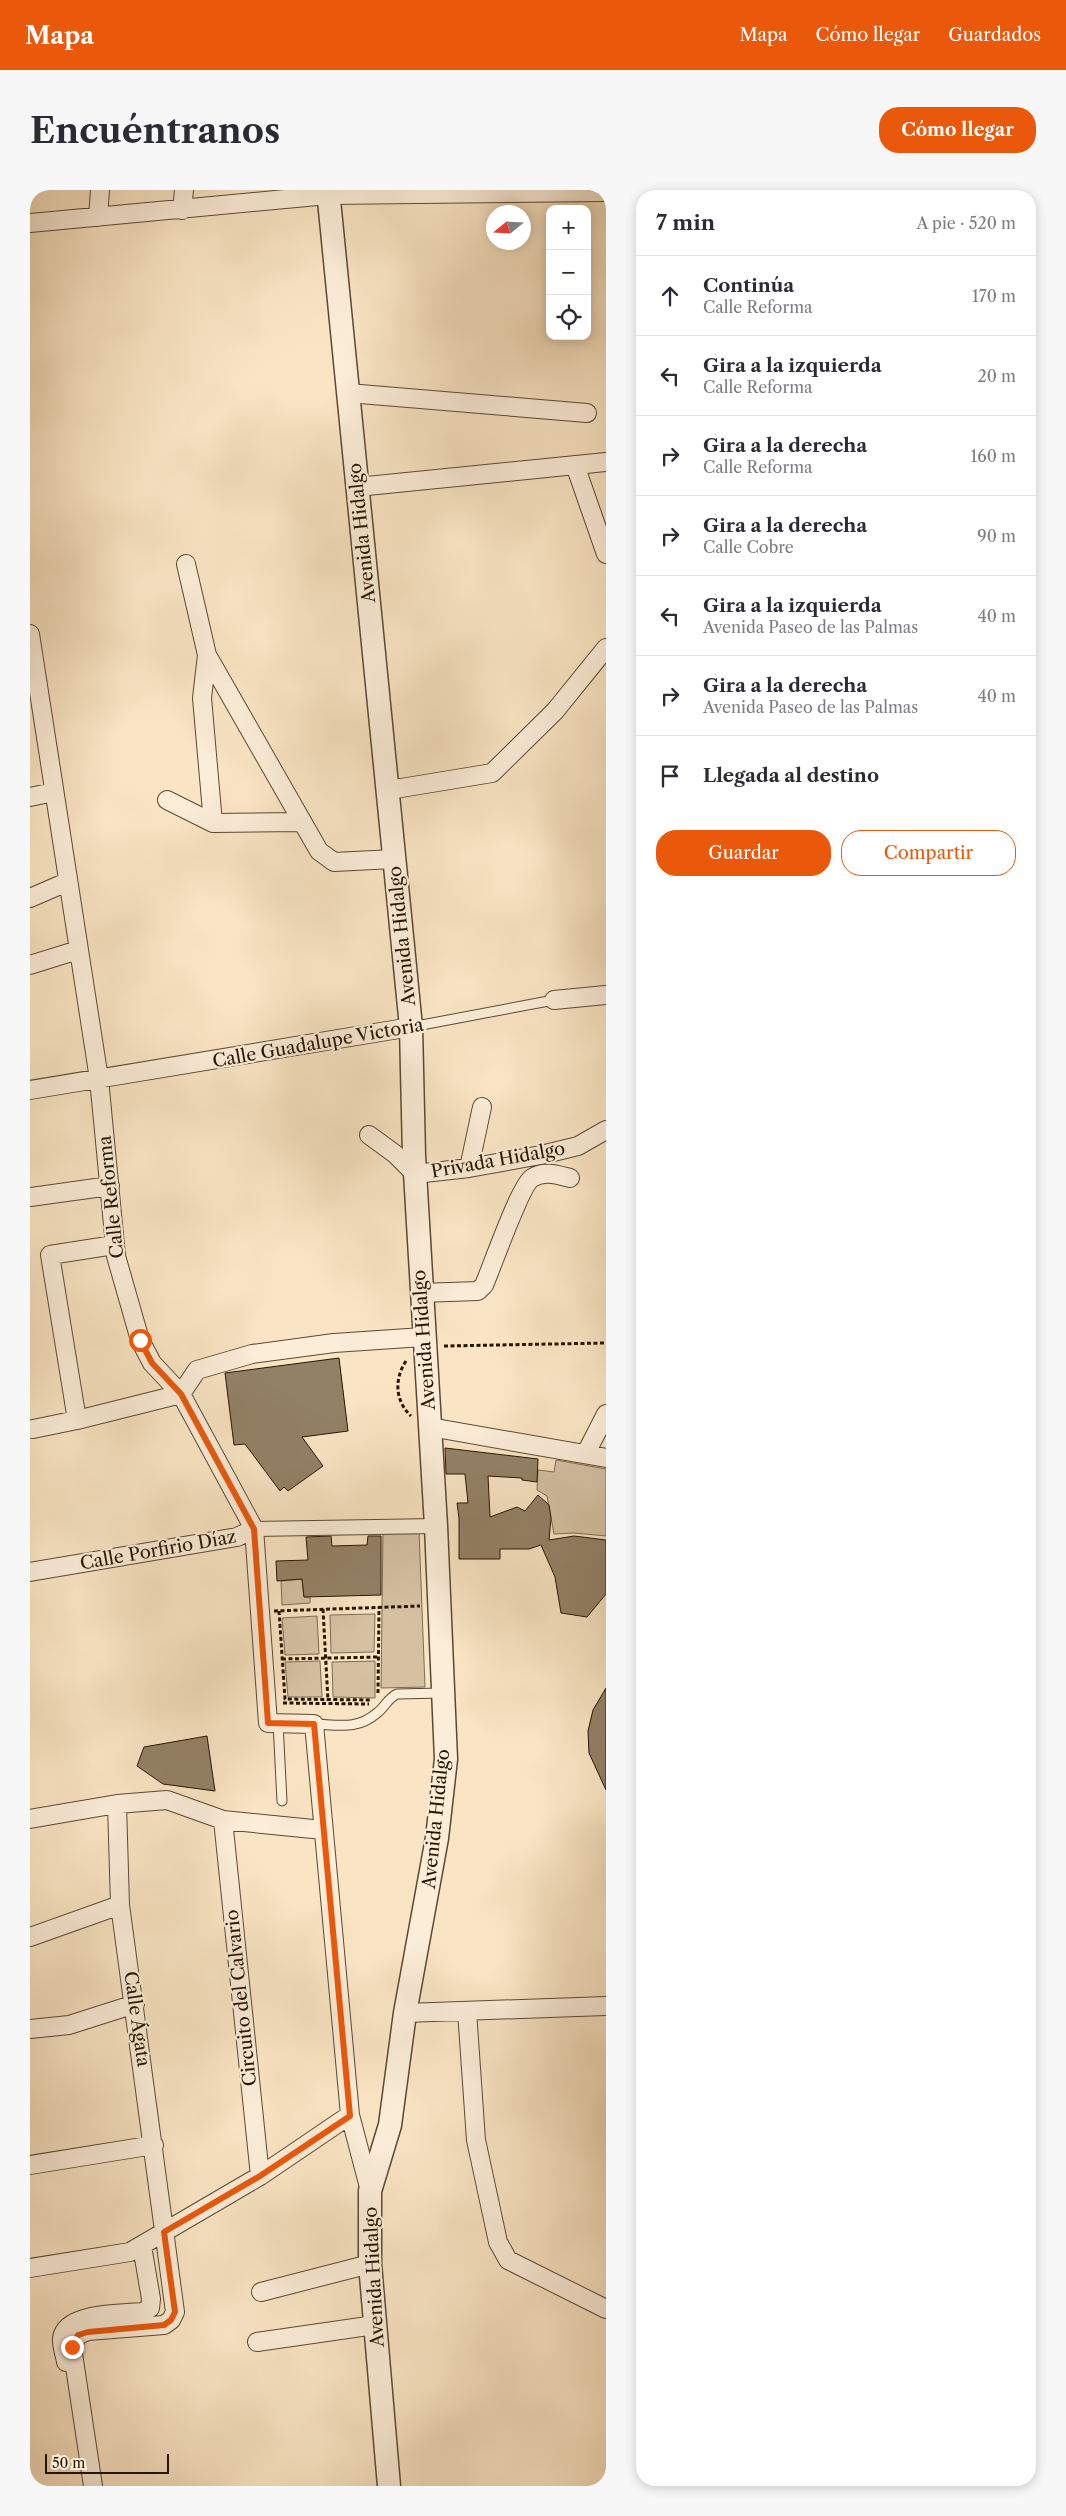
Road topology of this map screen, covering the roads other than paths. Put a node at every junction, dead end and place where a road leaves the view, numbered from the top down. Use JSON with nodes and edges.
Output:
{"nodes":[{"id":1,"x":100,"y":190,"type":"edge"},
{"id":2,"x":184,"y":190,"type":"edge"},
{"id":3,"x":328,"y":192,"type":"edge"},
{"id":4,"x":606,"y":192,"type":"edge"},
{"id":5,"x":551,"y":202,"type":"edge"},
{"id":6,"x":182,"y":210,"type":"junction"},
{"id":7,"x":98,"y":217,"type":"junction"},
{"id":8,"x":30,"y":223,"type":"edge"},
{"id":9,"x":348,"y":393,"type":"junction"},
{"id":10,"x":587,"y":414,"type":"dead end"},
{"id":11,"x":606,"y":462,"type":"edge"},
{"id":12,"x":575,"y":466,"type":"junction"},
{"id":13,"x":357,"y":487,"type":"junction"},
{"id":14,"x":606,"y":554,"type":"edge"},
{"id":15,"x":186,"y":564,"type":"dead end"},
{"id":16,"x":30,"y":634,"type":"edge"},
{"id":17,"x":606,"y":648,"type":"edge"},
{"id":18,"x":206,"y":655,"type":"junction"},
{"id":19,"x":32,"y":666,"type":"edge"},
{"id":20,"x":389,"y":790,"type":"junction"},
{"id":21,"x":54,"y":792,"type":"junction"},
{"id":22,"x":30,"y":798,"type":"edge"},
{"id":23,"x":167,"y":800,"type":"dead end"},
{"id":24,"x":301,"y":822,"type":"junction"},
{"id":25,"x":213,"y":823,"type":"junction"},
{"id":26,"x":394,"y":860,"type":"junction"},
{"id":27,"x":67,"y":882,"type":"junction"},
{"id":28,"x":30,"y":898,"type":"edge"},
{"id":29,"x":78,"y":950,"type":"junction"},
{"id":30,"x":30,"y":966,"type":"edge"},
{"id":31,"x":606,"y":995,"type":"edge"},
{"id":32,"x":554,"y":1000,"type":"joint"},
{"id":33,"x":411,"y":1027,"type":"junction"},
{"id":34,"x":99,"y":1079,"type":"junction"},
{"id":35,"x":30,"y":1090,"type":"edge"},
{"id":36,"x":482,"y":1107,"type":"dead end"},
{"id":37,"x":606,"y":1130,"type":"edge"},
{"id":38,"x":370,"y":1135,"type":"dead end"},
{"id":39,"x":469,"y":1168,"type":"junction"},
{"id":40,"x":415,"y":1174,"type":"junction"},
{"id":41,"x":570,"y":1178,"type":"dead end"},
{"id":42,"x":110,"y":1186,"type":"junction"},
{"id":43,"x":30,"y":1197,"type":"edge"},
{"id":44,"x":114,"y":1245,"type":"junction"},
{"id":45,"x":420,"y":1293,"type":"junction"},
{"id":46,"x":424,"y":1342,"type":"junction"},
{"id":47,"x":181,"y":1394,"type":"junction"},
{"id":48,"x":606,"y":1414,"type":"edge"},
{"id":49,"x":77,"y":1420,"type":"junction"},
{"id":50,"x":430,"y":1427,"type":"junction"},
{"id":51,"x":33,"y":1429,"type":"dead end"},
{"id":52,"x":586,"y":1453,"type":"junction"},
{"id":53,"x":606,"y":1458,"type":"edge"},
{"id":54,"x":436,"y":1526,"type":"junction"},
{"id":55,"x":254,"y":1529,"type":"junction"},
{"id":56,"x":30,"y":1572,"type":"edge"},
{"id":57,"x":442,"y":1693,"type":"junction"},
{"id":58,"x":278,"y":1723,"type":"junction"},
{"id":59,"x":314,"y":1724,"type":"junction"},
{"id":60,"x":282,"y":1801,"type":"dead end"},
{"id":61,"x":117,"y":1804,"type":"junction"},
{"id":62,"x":30,"y":1819,"type":"edge"},
{"id":63,"x":223,"y":1820,"type":"junction"},
{"id":64,"x":323,"y":1830,"type":"junction"},
{"id":65,"x":120,"y":1905,"type":"junction"},
{"id":66,"x":30,"y":1938,"type":"edge"},
{"id":67,"x":135,"y":2004,"type":"junction"},
{"id":68,"x":606,"y":2006,"type":"edge"},
{"id":69,"x":467,"y":2011,"type":"junction"},
{"id":70,"x":405,"y":2013,"type":"junction"},
{"id":71,"x":30,"y":2029,"type":"edge"},
{"id":72,"x":350,"y":2116,"type":"junction"},
{"id":73,"x":154,"y":2145,"type":"junction"},
{"id":74,"x":30,"y":2166,"type":"edge"},
{"id":75,"x":260,"y":2176,"type":"junction"},
{"id":76,"x":370,"y":2191,"type":"junction"},
{"id":77,"x":164,"y":2232,"type":"junction"},
{"id":78,"x":142,"y":2246,"type":"junction"},
{"id":79,"x":370,"y":2264,"type":"junction"},
{"id":80,"x":30,"y":2268,"type":"edge"},
{"id":81,"x":261,"y":2292,"type":"dead end"},
{"id":82,"x":606,"y":2309,"type":"edge"},
{"id":83,"x":375,"y":2325,"type":"junction"},
{"id":84,"x":67,"y":2342,"type":"junction"},
{"id":85,"x":257,"y":2342,"type":"dead end"},
{"id":86,"x":82,"y":2486,"type":"edge"},
{"id":87,"x":93,"y":2486,"type":"edge"},
{"id":88,"x":389,"y":2486,"type":"edge"}],
"edges":[{"from":1,"to":7,"type":"street"},
{"from":2,"to":6,"type":"street"},
{"from":3,"to":5,"type":"street"},
{"from":3,"to":6,"type":"street"},
{"from":3,"to":9,"type":"street","name":"Avenida Hidalgo"},
{"from":4,"to":5,"type":"street"},
{"from":6,"to":7,"type":"street"},
{"from":7,"to":8,"type":"street"},
{"from":9,"to":10,"type":"street"},
{"from":9,"to":13,"type":"street","name":"Avenida Hidalgo"},
{"from":11,"to":12,"type":"street"},
{"from":12,"to":13,"type":"street"},
{"from":12,"to":14,"type":"street"},
{"from":13,"to":20,"type":"street","name":"Avenida Hidalgo"},
{"from":15,"to":18,"type":"street"},
{"from":16,"to":19,"type":"street","name":"Calle Reforma"},
{"from":17,"to":20,"type":"street"},
{"from":18,"to":24,"type":"street"},
{"from":18,"to":25,"type":"street"},
{"from":19,"to":21,"type":"street","name":"Calle Reforma"},
{"from":20,"to":26,"type":"street","name":"Avenida Hidalgo"},
{"from":21,"to":22,"type":"street"},
{"from":21,"to":27,"type":"street","name":"Calle Reforma"},
{"from":23,"to":25,"type":"street"},
{"from":24,"to":25,"type":"street"},
{"from":24,"to":26,"type":"street"},
{"from":26,"to":33,"type":"street","name":"Avenida Hidalgo"},
{"from":27,"to":28,"type":"street"},
{"from":27,"to":29,"type":"street","name":"Calle Reforma"},
{"from":29,"to":30,"type":"street"},
{"from":29,"to":34,"type":"street","name":"Calle Reforma"},
{"from":31,"to":32,"type":"street","name":"Calle Guadalupe Victoria"},
{"from":32,"to":33,"type":"lane","name":"Calle Guadalupe Victoria"},
{"from":33,"to":34,"type":"street","name":"Calle Guadalupe Victoria"},
{"from":33,"to":40,"type":"street","name":"Avenida Hidalgo"},
{"from":34,"to":35,"type":"street","name":"Calle Guadalupe Victoria"},
{"from":34,"to":42,"type":"street","name":"Calle Reforma"},
{"from":36,"to":39,"type":"street"},
{"from":37,"to":39,"type":"street","name":"Privada Hidalgo"},
{"from":38,"to":40,"type":"street"},
{"from":39,"to":40,"type":"street","name":"Privada Hidalgo"},
{"from":40,"to":45,"type":"street","name":"Avenida Hidalgo"},
{"from":41,"to":45,"type":"street"},
{"from":42,"to":43,"type":"street"},
{"from":42,"to":44,"type":"street","name":"Calle Reforma"},
{"from":44,"to":47,"type":"street","name":"Calle Reforma"},
{"from":44,"to":49,"type":"street"},
{"from":45,"to":46,"type":"street","name":"Avenida Hidalgo"},
{"from":46,"to":47,"type":"street"},
{"from":46,"to":50,"type":"street","name":"Avenida Hidalgo"},
{"from":47,"to":49,"type":"street"},
{"from":47,"to":55,"type":"street","name":"Calle Reforma"},
{"from":48,"to":52,"type":"street"},
{"from":49,"to":51,"type":"street"},
{"from":50,"to":52,"type":"street"},
{"from":50,"to":54,"type":"street","name":"Avenida Hidalgo"},
{"from":52,"to":53,"type":"street"},
{"from":54,"to":55,"type":"street","name":"Calle Porfirio Díaz"},
{"from":54,"to":57,"type":"street","name":"Avenida Hidalgo"},
{"from":55,"to":56,"type":"street","name":"Calle Porfirio Díaz"},
{"from":55,"to":58,"type":"street","name":"Calle Reforma"},
{"from":57,"to":59,"type":"lane"},
{"from":57,"to":70,"type":"street","name":"Avenida Hidalgo"},
{"from":58,"to":59,"type":"street"},
{"from":58,"to":60,"type":"lane"},
{"from":59,"to":64,"type":"street"},
{"from":61,"to":62,"type":"street"},
{"from":61,"to":63,"type":"street"},
{"from":61,"to":65,"type":"street","name":"Calle Ágata"},
{"from":63,"to":64,"type":"street"},
{"from":63,"to":75,"type":"street","name":"Circuito del Calvario"},
{"from":64,"to":72,"type":"street"},
{"from":65,"to":66,"type":"street"},
{"from":65,"to":67,"type":"street","name":"Calle Ágata"},
{"from":67,"to":71,"type":"street"},
{"from":67,"to":73,"type":"street","name":"Calle Ágata"},
{"from":68,"to":69,"type":"street"},
{"from":69,"to":70,"type":"street"},
{"from":69,"to":82,"type":"street"},
{"from":70,"to":76,"type":"street","name":"Avenida Hidalgo"},
{"from":72,"to":75,"type":"street"},
{"from":72,"to":76,"type":"street"},
{"from":73,"to":74,"type":"street"},
{"from":73,"to":77,"type":"street","name":"Calle Ágata"},
{"from":75,"to":77,"type":"street"},
{"from":76,"to":79,"type":"street","name":"Avenida Hidalgo"},
{"from":77,"to":78,"type":"street"},
{"from":77,"to":84,"type":"street","name":"Calle Ágata"},
{"from":78,"to":80,"type":"street"},
{"from":78,"to":84,"type":"street"},
{"from":79,"to":81,"type":"street"},
{"from":79,"to":83,"type":"street","name":"Avenida Hidalgo"},
{"from":83,"to":85,"type":"street"},
{"from":83,"to":88,"type":"street","name":"Avenida Hidalgo"},
{"from":84,"to":86,"type":"street"},
{"from":84,"to":87,"type":"street"}]}
